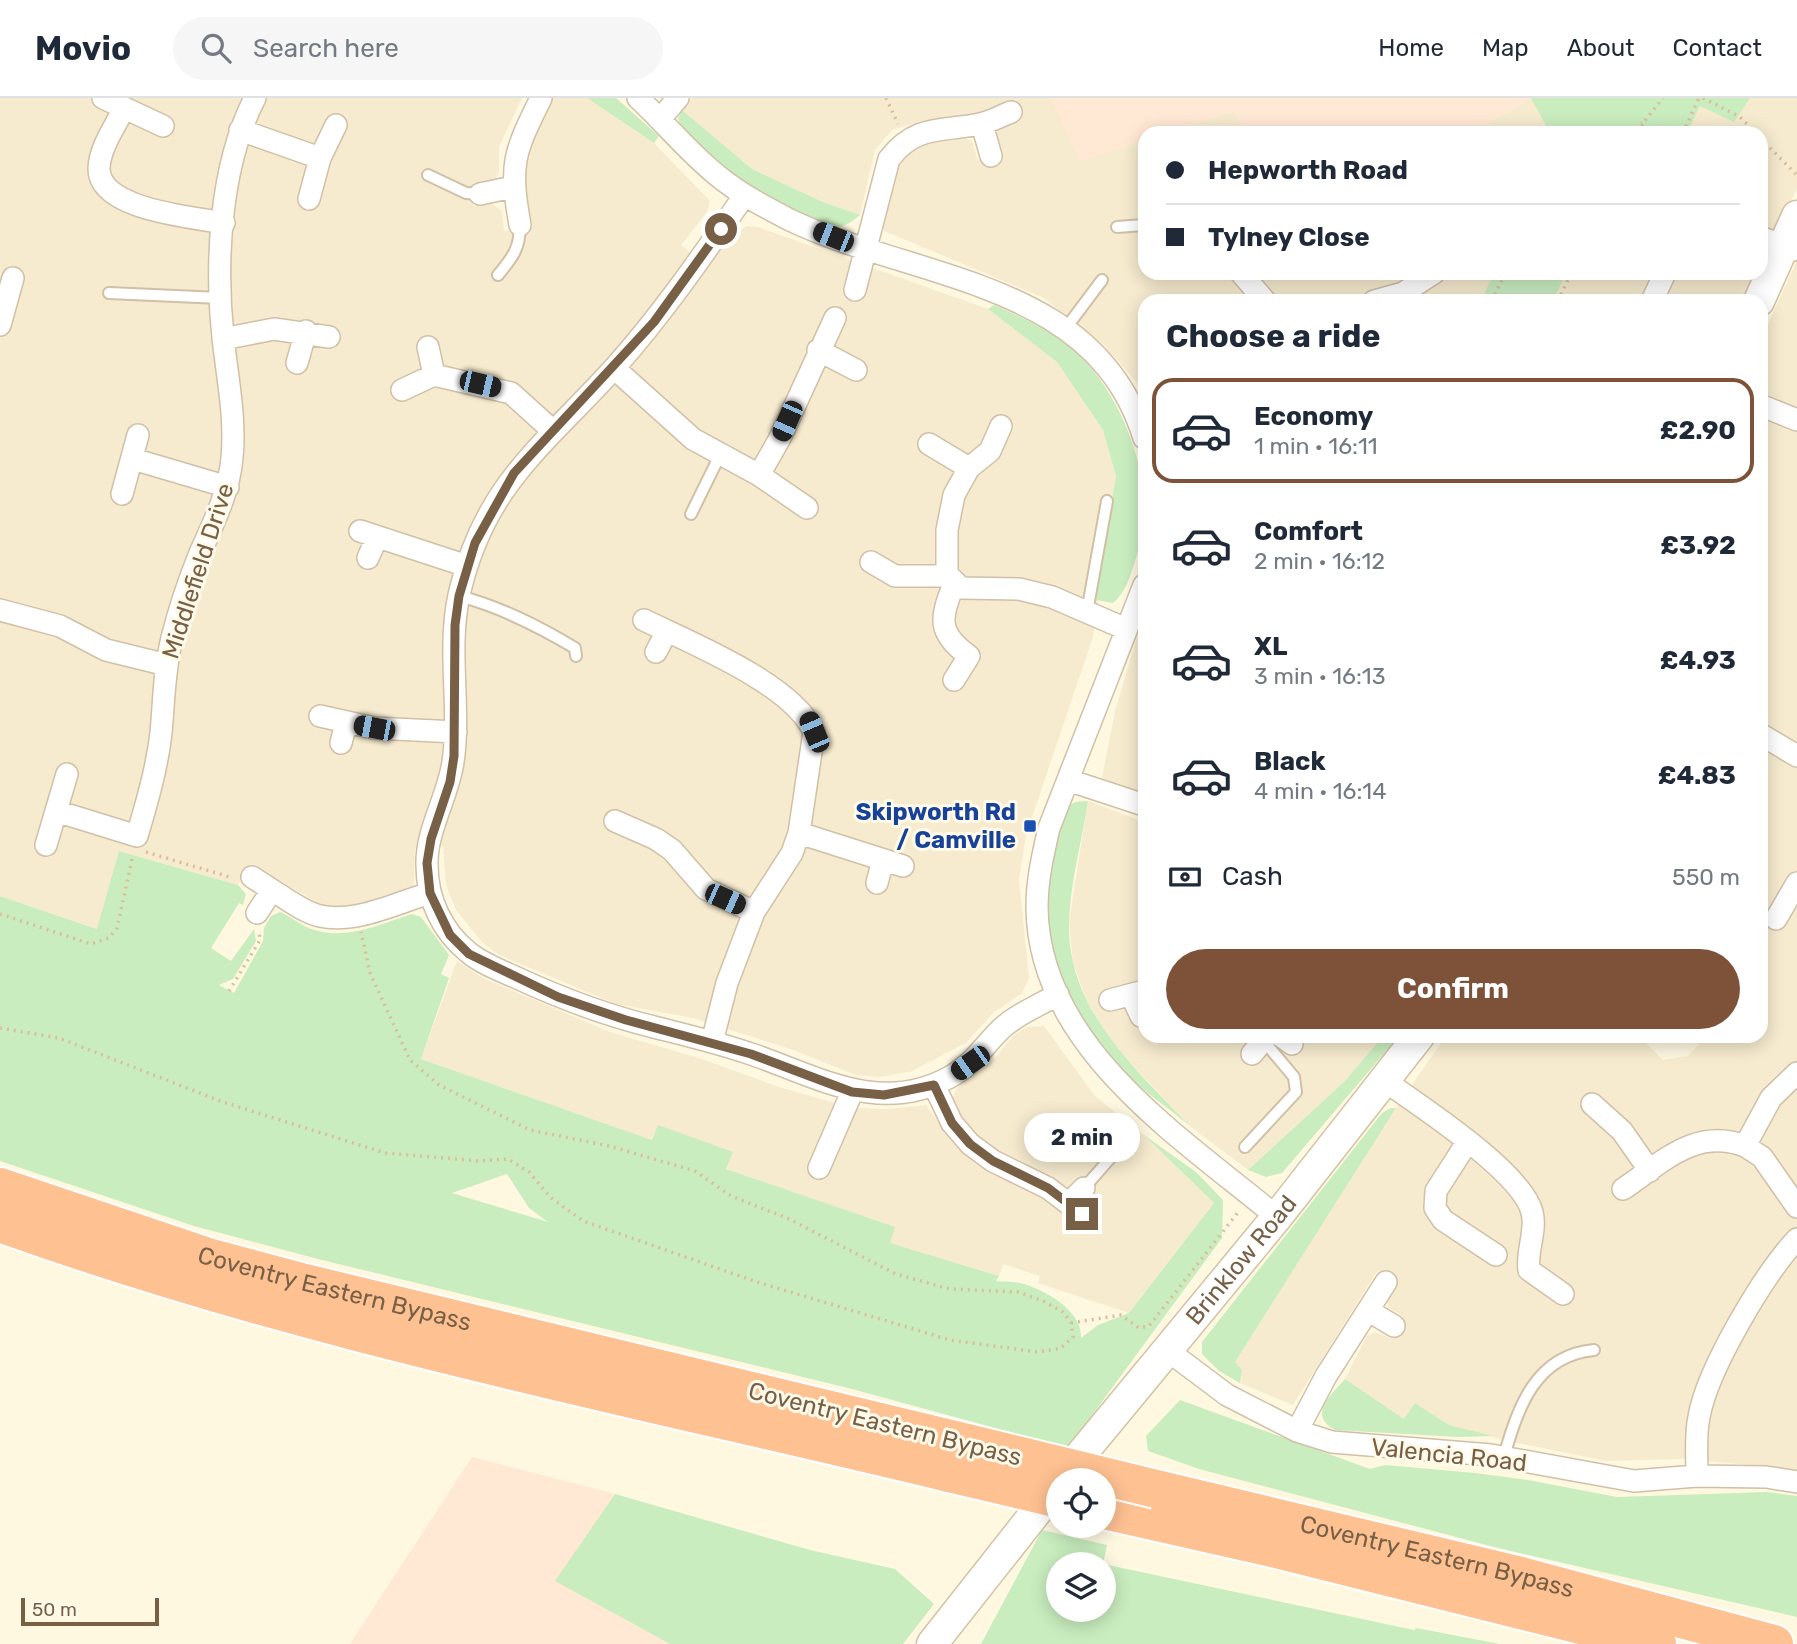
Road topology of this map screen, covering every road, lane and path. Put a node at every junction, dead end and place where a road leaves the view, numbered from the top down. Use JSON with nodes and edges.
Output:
{"nodes":[{"id":1,"x":103,"y":98,"type":"edge"},
{"id":2,"x":255,"y":98,"type":"edge"},
{"id":3,"x":541,"y":98,"type":"edge"},
{"id":4,"x":638,"y":98,"type":"edge"},
{"id":5,"x":678,"y":98,"type":"edge"},
{"id":6,"x":886,"y":98,"type":"edge"},
{"id":7,"x":1663,"y":98,"type":"edge"},
{"id":8,"x":1701,"y":98,"type":"edge"},
{"id":9,"x":124,"y":108,"type":"junction"},
{"id":10,"x":1012,"y":112,"type":"dead end"},
{"id":11,"x":660,"y":118,"type":"junction"},
{"id":12,"x":1644,"y":122,"type":"junction"},
{"id":13,"x":982,"y":124,"type":"junction"},
{"id":14,"x":163,"y":125,"type":"dead end"},
{"id":15,"x":336,"y":125,"type":"dead end"},
{"id":16,"x":1639,"y":126,"type":"edge"},
{"id":17,"x":1642,"y":126,"type":"edge"},
{"id":18,"x":1687,"y":126,"type":"edge"},
{"id":19,"x":1749,"y":126,"type":"edge"},
{"id":20,"x":240,"y":130,"type":"junction"},
{"id":21,"x":908,"y":139,"type":"junction"},
{"id":22,"x":1768,"y":146,"type":"edge"},
{"id":23,"x":991,"y":156,"type":"dead end"},
{"id":24,"x":320,"y":158,"type":"junction"},
{"id":25,"x":428,"y":175,"type":"dead end"},
{"id":26,"x":1797,"y":175,"type":"edge"},
{"id":27,"x":513,"y":187,"type":"junction"},
{"id":28,"x":480,"y":194,"type":"joint"},
{"id":29,"x":744,"y":195,"type":"junction"},
{"id":30,"x":309,"y":199,"type":"dead end"},
{"id":31,"x":1797,"y":216,"type":"edge"},
{"id":32,"x":224,"y":223,"type":"junction"},
{"id":33,"x":520,"y":225,"type":"joint"},
{"id":34,"x":1138,"y":225,"type":"edge"},
{"id":35,"x":1117,"y":227,"type":"dead end"},
{"id":36,"x":1780,"y":244,"type":"edge"},
{"id":37,"x":866,"y":247,"type":"junction"},
{"id":38,"x":499,"y":275,"type":"dead end"},
{"id":39,"x":1768,"y":277,"type":"edge"},
{"id":40,"x":13,"y":278,"type":"dead end"},
{"id":41,"x":1102,"y":280,"type":"dead end"},
{"id":42,"x":1247,"y":280,"type":"edge"},
{"id":43,"x":1426,"y":280,"type":"edge"},
{"id":44,"x":855,"y":290,"type":"dead end"},
{"id":45,"x":109,"y":293,"type":"dead end"},
{"id":46,"x":1259,"y":294,"type":"edge"},
{"id":47,"x":1409,"y":294,"type":"edge"},
{"id":48,"x":220,"y":298,"type":"junction"},
{"id":49,"x":835,"y":318,"type":"dead end"},
{"id":50,"x":0,"y":325,"type":"edge"},
{"id":51,"x":1066,"y":328,"type":"junction"},
{"id":52,"x":306,"y":331,"type":"junction"},
{"id":53,"x":329,"y":337,"type":"dead end"},
{"id":54,"x":223,"y":339,"type":"junction"},
{"id":55,"x":428,"y":347,"type":"dead end"},
{"id":56,"x":818,"y":350,"type":"junction"},
{"id":57,"x":297,"y":363,"type":"dead end"},
{"id":58,"x":614,"y":368,"type":"junction"},
{"id":59,"x":856,"y":370,"type":"dead end"},
{"id":60,"x":434,"y":375,"type":"junction"},
{"id":61,"x":402,"y":390,"type":"dead end"},
{"id":62,"x":1768,"y":408,"type":"edge"},
{"id":63,"x":1797,"y":420,"type":"edge"},
{"id":64,"x":1138,"y":424,"type":"edge"},
{"id":65,"x":1001,"y":426,"type":"dead end"},
{"id":66,"x":553,"y":431,"type":"junction"},
{"id":67,"x":138,"y":435,"type":"dead end"},
{"id":68,"x":929,"y":444,"type":"dead end"},
{"id":69,"x":720,"y":455,"type":"junction"},
{"id":70,"x":133,"y":459,"type":"junction"},
{"id":71,"x":969,"y":468,"type":"junction"},
{"id":72,"x":759,"y":475,"type":"junction"},
{"id":73,"x":228,"y":486,"type":"junction"},
{"id":74,"x":122,"y":494,"type":"dead end"},
{"id":75,"x":1107,"y":501,"type":"dead end"},
{"id":76,"x":807,"y":508,"type":"dead end"},
{"id":77,"x":691,"y":514,"type":"dead end"},
{"id":78,"x":368,"y":558,"type":"dead end"},
{"id":79,"x":871,"y":562,"type":"dead end"},
{"id":80,"x":467,"y":566,"type":"junction"},
{"id":81,"x":951,"y":580,"type":"junction"},
{"id":82,"x":459,"y":596,"type":"junction"},
{"id":83,"x":1138,"y":600,"type":"edge"},
{"id":84,"x":0,"y":610,"type":"edge"},
{"id":85,"x":1087,"y":612,"type":"junction"},
{"id":86,"x":644,"y":620,"type":"dead end"},
{"id":87,"x":1126,"y":629,"type":"junction"},
{"id":88,"x":667,"y":631,"type":"junction"},
{"id":89,"x":656,"y":652,"type":"dead end"},
{"id":90,"x":576,"y":656,"type":"dead end"},
{"id":91,"x":167,"y":664,"type":"junction"},
{"id":92,"x":954,"y":680,"type":"dead end"},
{"id":93,"x":320,"y":716,"type":"dead end"},
{"id":94,"x":456,"y":732,"type":"junction"},
{"id":95,"x":1768,"y":739,"type":"edge"},
{"id":96,"x":1797,"y":757,"type":"edge"},
{"id":97,"x":67,"y":774,"type":"dead end"},
{"id":98,"x":1068,"y":780,"type":"junction"},
{"id":99,"x":1138,"y":803,"type":"edge"},
{"id":100,"x":56,"y":811,"type":"junction"},
{"id":101,"x":629,"y":819,"type":"dead end"},
{"id":102,"x":799,"y":833,"type":"junction"},
{"id":103,"x":137,"y":836,"type":"junction"},
{"id":104,"x":46,"y":845,"type":"dead end"},
{"id":105,"x":246,"y":880,"type":"joint"},
{"id":106,"x":877,"y":883,"type":"dead end"},
{"id":107,"x":1797,"y":883,"type":"edge"},
{"id":108,"x":272,"y":890,"type":"junction"},
{"id":109,"x":430,"y":893,"type":"junction"},
{"id":110,"x":754,"y":912,"type":"junction"},
{"id":111,"x":257,"y":913,"type":"joint"},
{"id":112,"x":0,"y":914,"type":"edge"},
{"id":113,"x":358,"y":915,"type":"junction"},
{"id":114,"x":1775,"y":921,"type":"edge"},
{"id":115,"x":229,"y":991,"type":"dead end"},
{"id":116,"x":1058,"y":994,"type":"junction"},
{"id":117,"x":1110,"y":1000,"type":"dead end"},
{"id":118,"x":1138,"y":1001,"type":"edge"},
{"id":119,"x":0,"y":1028,"type":"edge"},
{"id":120,"x":712,"y":1042,"type":"junction"},
{"id":121,"x":1272,"y":1043,"type":"edge"},
{"id":122,"x":1414,"y":1043,"type":"edge"},
{"id":123,"x":1797,"y":1073,"type":"edge"},
{"id":124,"x":1385,"y":1081,"type":"junction"},
{"id":125,"x":934,"y":1085,"type":"junction"},
{"id":126,"x":852,"y":1092,"type":"junction"},
{"id":127,"x":1592,"y":1104,"type":"dead end"},
{"id":128,"x":1128,"y":1138,"type":"dead end"},
{"id":129,"x":1468,"y":1141,"type":"junction"},
{"id":130,"x":1745,"y":1146,"type":"junction"},
{"id":131,"x":1245,"y":1147,"type":"dead end"},
{"id":132,"x":819,"y":1168,"type":"dead end"},
{"id":133,"x":1650,"y":1171,"type":"junction"},
{"id":134,"x":0,"y":1187,"type":"edge"},
{"id":135,"x":1623,"y":1189,"type":"dead end"},
{"id":136,"x":1252,"y":1196,"type":"junction"},
{"id":137,"x":1078,"y":1202,"type":"joint"},
{"id":138,"x":1797,"y":1207,"type":"edge"},
{"id":139,"x":1277,"y":1217,"type":"junction"},
{"id":140,"x":0,"y":1223,"type":"edge"},
{"id":141,"x":1797,"y":1239,"type":"edge"},
{"id":142,"x":1496,"y":1255,"type":"dead end"},
{"id":143,"x":1386,"y":1282,"type":"dead end"},
{"id":144,"x":1563,"y":1294,"type":"dead end"},
{"id":145,"x":1369,"y":1311,"type":"junction"},
{"id":146,"x":1071,"y":1323,"type":"junction"},
{"id":147,"x":1394,"y":1326,"type":"dead end"},
{"id":148,"x":1167,"y":1350,"type":"junction"},
{"id":149,"x":1594,"y":1350,"type":"dead end"},
{"id":150,"x":1297,"y":1431,"type":"junction"},
{"id":151,"x":1504,"y":1457,"type":"junction"},
{"id":152,"x":958,"y":1458,"type":"junction"},
{"id":153,"x":1071,"y":1468,"type":"edge"},
{"id":154,"x":1697,"y":1476,"type":"junction"},
{"id":155,"x":1797,"y":1482,"type":"edge"},
{"id":156,"x":1046,"y":1494,"type":"edge"},
{"id":157,"x":1046,"y":1500,"type":"edge"},
{"id":158,"x":1133,"y":1505,"type":"edge"},
{"id":159,"x":932,"y":1644,"type":"edge"},
{"id":160,"x":1657,"y":1644,"type":"edge"},
{"id":161,"x":1774,"y":1644,"type":"edge"}],
"edges":[{"from":1,"to":9,"type":"street"},
{"from":2,"to":20,"type":"street","name":"Middlefield Drive"},
{"from":3,"to":27,"type":"street"},
{"from":4,"to":11,"type":"street"},
{"from":5,"to":11,"type":"street"},
{"from":6,"to":21,"type":"path"},
{"from":7,"to":12,"type":"path"},
{"from":8,"to":18,"type":"path"},
{"from":8,"to":19,"type":"path"},
{"from":9,"to":14,"type":"street"},
{"from":9,"to":32,"type":"street"},
{"from":10,"to":13,"type":"street"},
{"from":11,"to":29,"type":"street"},
{"from":12,"to":16,"type":"path"},
{"from":12,"to":17,"type":"path"},
{"from":13,"to":21,"type":"street"},
{"from":13,"to":23,"type":"street"},
{"from":15,"to":24,"type":"street"},
{"from":20,"to":24,"type":"street"},
{"from":20,"to":32,"type":"street","name":"Middlefield Drive"},
{"from":21,"to":37,"type":"street"},
{"from":22,"to":26,"type":"path"},
{"from":24,"to":30,"type":"street"},
{"from":25,"to":28,"type":"lane"},
{"from":27,"to":28,"type":"street"},
{"from":27,"to":33,"type":"street"},
{"from":29,"to":37,"type":"street"},
{"from":29,"to":58,"type":"street"},
{"from":31,"to":36,"type":"main road"},
{"from":32,"to":48,"type":"street","name":"Middlefield Drive"},
{"from":33,"to":38,"type":"lane"},
{"from":34,"to":35,"type":"lane"},
{"from":36,"to":39,"type":"main road"},
{"from":37,"to":44,"type":"street"},
{"from":37,"to":51,"type":"street"},
{"from":40,"to":50,"type":"street"},
{"from":41,"to":51,"type":"lane"},
{"from":42,"to":46,"type":"street"},
{"from":43,"to":47,"type":"street"},
{"from":45,"to":48,"type":"lane"},
{"from":48,"to":54,"type":"street","name":"Middlefield Drive"},
{"from":49,"to":56,"type":"street"},
{"from":51,"to":64,"type":"street"},
{"from":52,"to":53,"type":"street"},
{"from":52,"to":54,"type":"street"},
{"from":52,"to":57,"type":"street"},
{"from":54,"to":73,"type":"street","name":"Middlefield Drive"},
{"from":55,"to":60,"type":"street"},
{"from":56,"to":59,"type":"street"},
{"from":56,"to":72,"type":"street"},
{"from":58,"to":66,"type":"street"},
{"from":58,"to":69,"type":"street"},
{"from":60,"to":61,"type":"street"},
{"from":60,"to":66,"type":"street"},
{"from":62,"to":63,"type":"street"},
{"from":65,"to":71,"type":"street"},
{"from":66,"to":80,"type":"street"},
{"from":67,"to":70,"type":"street"},
{"from":68,"to":71,"type":"street"},
{"from":69,"to":72,"type":"street"},
{"from":69,"to":77,"type":"lane"},
{"from":70,"to":73,"type":"street"},
{"from":70,"to":74,"type":"street"},
{"from":71,"to":81,"type":"street"},
{"from":72,"to":76,"type":"street"},
{"from":73,"to":91,"type":"street","name":"Middlefield Drive"},
{"from":75,"to":85,"type":"lane"},
{"from":78,"to":80,"type":"street"},
{"from":79,"to":81,"type":"street"},
{"from":80,"to":82,"type":"street"},
{"from":81,"to":85,"type":"street"},
{"from":81,"to":92,"type":"street"},
{"from":82,"to":90,"type":"lane"},
{"from":82,"to":94,"type":"street"},
{"from":83,"to":87,"type":"street"},
{"from":84,"to":91,"type":"street"},
{"from":85,"to":87,"type":"street"},
{"from":86,"to":88,"type":"street"},
{"from":87,"to":98,"type":"street"},
{"from":88,"to":89,"type":"street"},
{"from":88,"to":102,"type":"street"},
{"from":91,"to":103,"type":"street","name":"Middlefield Drive"},
{"from":93,"to":94,"type":"street"},
{"from":94,"to":109,"type":"street"},
{"from":95,"to":96,"type":"street"},
{"from":97,"to":100,"type":"street"},
{"from":98,"to":99,"type":"street"},
{"from":98,"to":116,"type":"street"},
{"from":100,"to":103,"type":"street"},
{"from":100,"to":104,"type":"street"},
{"from":101,"to":110,"type":"street"},
{"from":102,"to":106,"type":"street"},
{"from":102,"to":110,"type":"street"},
{"from":103,"to":105,"type":"path"},
{"from":103,"to":112,"type":"path"},
{"from":105,"to":108,"type":"street"},
{"from":107,"to":114,"type":"street"},
{"from":108,"to":111,"type":"street"},
{"from":108,"to":113,"type":"street"},
{"from":109,"to":113,"type":"street"},
{"from":109,"to":120,"type":"street"},
{"from":110,"to":120,"type":"street"},
{"from":111,"to":115,"type":"path"},
{"from":113,"to":146,"type":"path"},
{"from":116,"to":125,"type":"street"},
{"from":116,"to":136,"type":"street"},
{"from":117,"to":118,"type":"street"},
{"from":119,"to":146,"type":"path"},
{"from":120,"to":126,"type":"street"},
{"from":121,"to":131,"type":"lane"},
{"from":122,"to":124,"type":"main road","name":"Brinklow Road"},
{"from":123,"to":130,"type":"street"},
{"from":124,"to":129,"type":"street"},
{"from":124,"to":139,"type":"main road","name":"Brinklow Road"},
{"from":125,"to":126,"type":"street"},
{"from":125,"to":137,"type":"street"},
{"from":126,"to":132,"type":"street"},
{"from":127,"to":133,"type":"street"},
{"from":128,"to":137,"type":"lane"},
{"from":129,"to":142,"type":"street"},
{"from":129,"to":144,"type":"street"},
{"from":130,"to":133,"type":"street"},
{"from":130,"to":138,"type":"street"},
{"from":133,"to":135,"type":"street"},
{"from":134,"to":152,"type":"highway","name":"Coventry Eastern Bypass"},
{"from":136,"to":139,"type":"street"},
{"from":136,"to":146,"type":"path"},
{"from":139,"to":148,"type":"main road","name":"Brinklow Road"},
{"from":140,"to":152,"type":"highway","name":"Coventry Eastern Bypass"},
{"from":141,"to":154,"type":"street"},
{"from":143,"to":145,"type":"street"},
{"from":145,"to":147,"type":"street"},
{"from":145,"to":150,"type":"street"},
{"from":148,"to":150,"type":"street","name":"Valencia Road"},
{"from":148,"to":153,"type":"main road","name":"Brinklow Road"},
{"from":149,"to":151,"type":"lane"},
{"from":150,"to":151,"type":"street","name":"Valencia Road"},
{"from":151,"to":154,"type":"street","name":"Valencia Road"},
{"from":152,"to":156,"type":"highway","name":"Coventry Eastern Bypass","bridge":true},
{"from":152,"to":158,"type":"highway","name":"Coventry Eastern Bypass","bridge":true},
{"from":154,"to":155,"type":"street","name":"Valencia Road"},
{"from":157,"to":159,"type":"main road","name":"Brinklow Road"},
{"from":158,"to":160,"type":"highway","name":"Coventry Eastern Bypass"},
{"from":158,"to":161,"type":"highway","name":"Coventry Eastern Bypass"}]}
